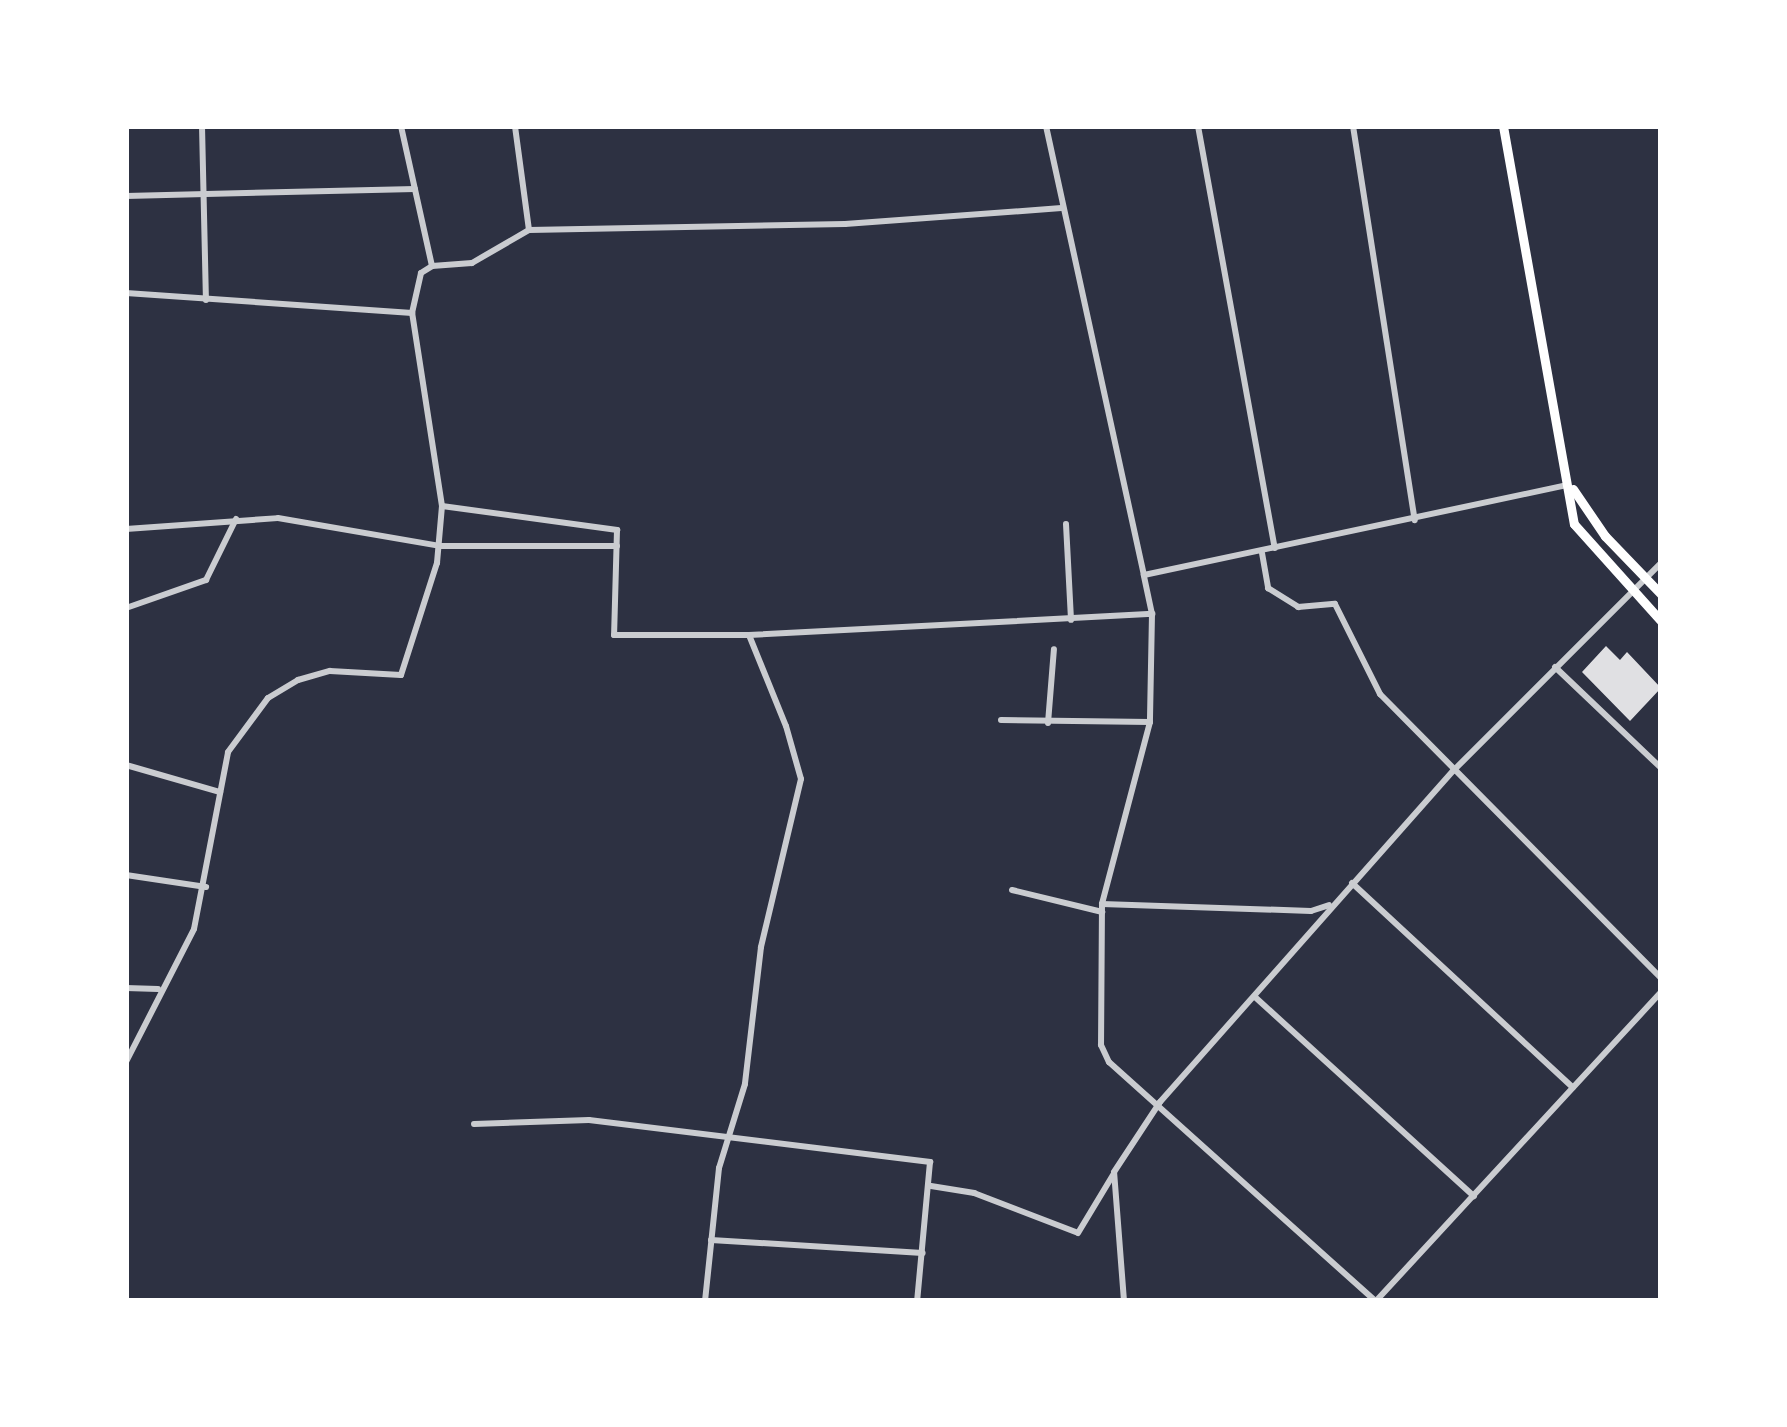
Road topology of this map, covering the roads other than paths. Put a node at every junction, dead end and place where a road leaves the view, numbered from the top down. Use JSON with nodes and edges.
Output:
{"nodes":[{"id":1,"x":202,"y":126,"type":"edge"},
{"id":2,"x":401,"y":126,"type":"edge"},
{"id":3,"x":514,"y":126,"type":"edge"},
{"id":4,"x":1046,"y":126,"type":"edge"},
{"id":5,"x":1198,"y":126,"type":"edge"},
{"id":6,"x":1353,"y":126,"type":"edge"},
{"id":7,"x":1503,"y":126,"type":"edge"},
{"id":8,"x":415,"y":189,"type":"junction"},
{"id":9,"x":126,"y":196,"type":"edge"},
{"id":10,"x":205,"y":196,"type":"junction"},
{"id":11,"x":1061,"y":208,"type":"junction"},
{"id":12,"x":529,"y":230,"type":"junction"},
{"id":13,"x":432,"y":266,"type":"junction"},
{"id":14,"x":126,"y":293,"type":"edge"},
{"id":15,"x":206,"y":300,"type":"junction"},
{"id":16,"x":412,"y":313,"type":"junction"},
{"id":17,"x":1570,"y":484,"type":"junction"},
{"id":18,"x":442,"y":506,"type":"junction"},
{"id":19,"x":236,"y":519,"type":"junction"},
{"id":20,"x":1415,"y":520,"type":"junction"},
{"id":21,"x":1066,"y":524,"type":"dead end"},
{"id":22,"x":126,"y":529,"type":"edge"},
{"id":23,"x":440,"y":546,"type":"junction"},
{"id":24,"x":617,"y":546,"type":"junction"},
{"id":25,"x":1275,"y":549,"type":"junction"},
{"id":26,"x":1262,"y":553,"type":"junction"},
{"id":27,"x":1661,"y":563,"type":"edge"},
{"id":28,"x":1144,"y":574,"type":"junction"},
{"id":29,"x":1646,"y":579,"type":"junction"},
{"id":30,"x":1633,"y":592,"type":"junction"},
{"id":31,"x":1661,"y":594,"type":"edge"},
{"id":32,"x":126,"y":608,"type":"edge"},
{"id":33,"x":1152,"y":614,"type":"junction"},
{"id":34,"x":1071,"y":620,"type":"junction"},
{"id":35,"x":1661,"y":621,"type":"edge"},
{"id":36,"x":749,"y":635,"type":"junction"},
{"id":37,"x":1054,"y":649,"type":"dead end"},
{"id":38,"x":1554,"y":666,"type":"junction"},
{"id":39,"x":1000,"y":720,"type":"dead end"},
{"id":40,"x":1150,"y":722,"type":"junction"},
{"id":41,"x":1048,"y":723,"type":"junction"},
{"id":42,"x":126,"y":765,"type":"edge"},
{"id":43,"x":1661,"y":768,"type":"edge"},
{"id":44,"x":1453,"y":771,"type":"junction"},
{"id":45,"x":220,"y":792,"type":"junction"},
{"id":46,"x":126,"y":875,"type":"edge"},
{"id":47,"x":1352,"y":884,"type":"junction"},
{"id":48,"x":206,"y":887,"type":"junction"},
{"id":49,"x":1012,"y":890,"type":"dead end"},
{"id":50,"x":1333,"y":903,"type":"junction"},
{"id":51,"x":1102,"y":908,"type":"junction"},
{"id":52,"x":1661,"y":978,"type":"edge"},
{"id":53,"x":126,"y":988,"type":"edge"},
{"id":54,"x":158,"y":989,"type":"junction"},
{"id":55,"x":1661,"y":992,"type":"edge"},
{"id":56,"x":1255,"y":997,"type":"junction"},
{"id":57,"x":126,"y":1062,"type":"edge"},
{"id":58,"x":1573,"y":1088,"type":"junction"},
{"id":59,"x":1160,"y":1102,"type":"junction"},
{"id":60,"x":474,"y":1124,"type":"dead end"},
{"id":61,"x":731,"y":1134,"type":"junction"},
{"id":62,"x":1114,"y":1172,"type":"junction"},
{"id":63,"x":931,"y":1186,"type":"junction"},
{"id":64,"x":1474,"y":1196,"type":"junction"},
{"id":65,"x":709,"y":1240,"type":"junction"},
{"id":66,"x":923,"y":1252,"type":"junction"},
{"id":67,"x":704,"y":1301,"type":"edge"},
{"id":68,"x":916,"y":1301,"type":"edge"},
{"id":69,"x":1124,"y":1301,"type":"edge"},
{"id":70,"x":1376,"y":1301,"type":"edge"}],
"edges":[{"from":1,"to":10,"type":"street"},
{"from":2,"to":8,"type":"street"},
{"from":3,"to":12,"type":"street"},
{"from":4,"to":11,"type":"street"},
{"from":5,"to":25,"type":"street"},
{"from":6,"to":20,"type":"street"},
{"from":7,"to":17,"type":"main road"},
{"from":8,"to":10,"type":"street"},
{"from":8,"to":13,"type":"street"},
{"from":9,"to":10,"type":"street"},
{"from":10,"to":15,"type":"street"},
{"from":11,"to":12,"type":"street"},
{"from":11,"to":28,"type":"street"},
{"from":12,"to":13,"type":"street"},
{"from":13,"to":16,"type":"street"},
{"from":14,"to":15,"type":"street"},
{"from":15,"to":16,"type":"street"},
{"from":16,"to":18,"type":"street"},
{"from":17,"to":20,"type":"street"},
{"from":17,"to":29,"type":"main road"},
{"from":17,"to":30,"type":"main road"},
{"from":18,"to":23,"type":"street"},
{"from":18,"to":24,"type":"street"},
{"from":19,"to":22,"type":"street"},
{"from":19,"to":23,"type":"street"},
{"from":19,"to":32,"type":"street"},
{"from":20,"to":25,"type":"street"},
{"from":21,"to":34,"type":"street"},
{"from":23,"to":24,"type":"street"},
{"from":23,"to":45,"type":"street"},
{"from":24,"to":36,"type":"street"},
{"from":25,"to":26,"type":"street"},
{"from":26,"to":28,"type":"street"},
{"from":26,"to":44,"type":"street"},
{"from":27,"to":29,"type":"street"},
{"from":28,"to":33,"type":"street"},
{"from":29,"to":30,"type":"street"},
{"from":29,"to":31,"type":"main road"},
{"from":30,"to":35,"type":"main road"},
{"from":30,"to":38,"type":"street"},
{"from":33,"to":34,"type":"street"},
{"from":33,"to":40,"type":"street"},
{"from":34,"to":36,"type":"street"},
{"from":36,"to":61,"type":"street"},
{"from":37,"to":41,"type":"street"},
{"from":38,"to":43,"type":"street"},
{"from":38,"to":44,"type":"street"},
{"from":39,"to":41,"type":"street"},
{"from":40,"to":41,"type":"street"},
{"from":40,"to":51,"type":"street"},
{"from":42,"to":45,"type":"street"},
{"from":44,"to":47,"type":"street"},
{"from":44,"to":52,"type":"street"},
{"from":45,"to":48,"type":"street"},
{"from":46,"to":48,"type":"street"},
{"from":47,"to":50,"type":"street"},
{"from":47,"to":58,"type":"street"},
{"from":48,"to":54,"type":"street"},
{"from":49,"to":51,"type":"street"},
{"from":50,"to":51,"type":"street"},
{"from":50,"to":56,"type":"street"},
{"from":51,"to":59,"type":"street"},
{"from":53,"to":54,"type":"street"},
{"from":54,"to":57,"type":"street"},
{"from":55,"to":58,"type":"street"},
{"from":56,"to":59,"type":"street"},
{"from":56,"to":64,"type":"street"},
{"from":58,"to":64,"type":"street"},
{"from":59,"to":62,"type":"street"},
{"from":59,"to":70,"type":"street"},
{"from":60,"to":61,"type":"street"},
{"from":61,"to":63,"type":"street"},
{"from":61,"to":65,"type":"street"},
{"from":62,"to":63,"type":"street"},
{"from":62,"to":69,"type":"street"},
{"from":63,"to":66,"type":"street"},
{"from":64,"to":70,"type":"street"},
{"from":65,"to":66,"type":"street"},
{"from":65,"to":67,"type":"street"},
{"from":66,"to":68,"type":"street"}]}
